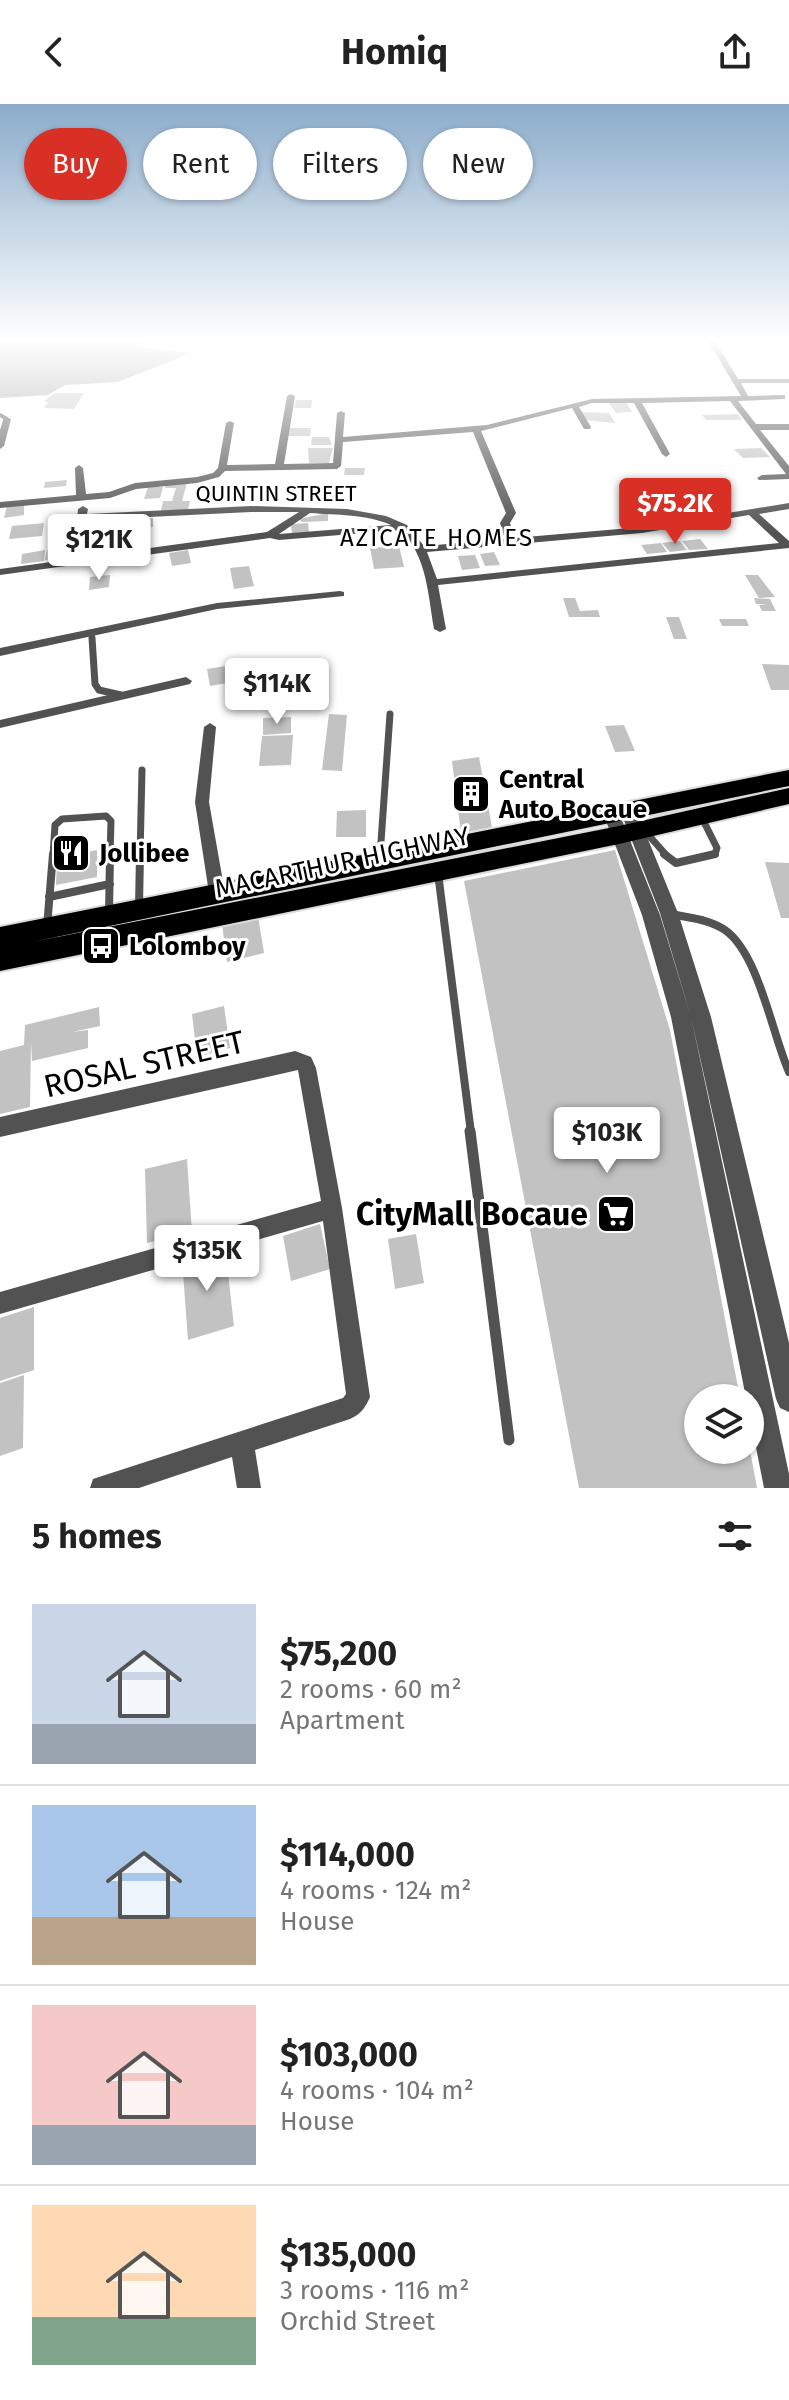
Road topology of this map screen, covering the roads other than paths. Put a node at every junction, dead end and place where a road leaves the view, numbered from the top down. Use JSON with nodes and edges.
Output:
{"nodes":[{"id":1,"x":289,"y":406,"type":"edge"},
{"id":2,"x":575,"y":406,"type":"joint"},
{"id":3,"x":640,"y":406,"type":"edge"},
{"id":4,"x":737,"y":406,"type":"edge"},
{"id":5,"x":341,"y":413,"type":"dead end"},
{"id":6,"x":3,"y":417,"type":"edge"},
{"id":7,"x":230,"y":423,"type":"dead end"},
{"id":8,"x":587,"y":427,"type":"dead end"},
{"id":9,"x":753,"y":427,"type":"junction"},
{"id":10,"x":789,"y":427,"type":"edge"},
{"id":11,"x":476,"y":429,"type":"junction"},
{"id":12,"x":339,"y":440,"type":"junction"},
{"id":13,"x":0,"y":446,"type":"edge"},
{"id":14,"x":666,"y":454,"type":"dead end"},
{"id":15,"x":279,"y":466,"type":"junction"},
{"id":16,"x":79,"y":468,"type":"dead end"},
{"id":17,"x":222,"y":468,"type":"junction"},
{"id":18,"x":789,"y":474,"type":"edge"},
{"id":19,"x":762,"y":478,"type":"dead end"},
{"id":20,"x":82,"y":500,"type":"junction"},
{"id":21,"x":0,"y":505,"type":"edge"},
{"id":22,"x":789,"y":506,"type":"edge"},
{"id":23,"x":316,"y":509,"type":"junction"},
{"id":24,"x":752,"y":513,"type":"junction"},
{"id":25,"x":83,"y":517,"type":"junction"},
{"id":26,"x":404,"y":526,"type":"junction"},
{"id":27,"x":270,"y":535,"type":"junction"},
{"id":28,"x":510,"y":540,"type":"junction"},
{"id":29,"x":788,"y":545,"type":"edge"},
{"id":30,"x":423,"y":549,"type":"junction"},
{"id":31,"x":78,"y":561,"type":"junction"},
{"id":32,"x":0,"y":572,"type":"edge"},
{"id":33,"x":431,"y":583,"type":"junction"},
{"id":34,"x":340,"y":594,"type":"dead end"},
{"id":35,"x":440,"y":629,"type":"dead end"},
{"id":36,"x":92,"y":633,"type":"junction"},
{"id":37,"x":0,"y":652,"type":"edge"},
{"id":38,"x":186,"y":681,"type":"dead end"},
{"id":39,"x":122,"y":695,"type":"junction"},
{"id":40,"x":390,"y":714,"type":"dead end"},
{"id":41,"x":0,"y":724,"type":"edge"},
{"id":42,"x":210,"y":727,"type":"dead end"},
{"id":43,"x":142,"y":770,"type":"dead end"},
{"id":44,"x":789,"y":778,"type":"edge"},
{"id":45,"x":789,"y":796,"type":"edge"},
{"id":46,"x":701,"y":816,"type":"junction"},
{"id":47,"x":627,"y":823,"type":"junction"},
{"id":48,"x":379,"y":860,"type":"junction"},
{"id":49,"x":438,"y":871,"type":"junction"},
{"id":50,"x":110,"y":884,"type":"junction"},
{"id":51,"x":217,"y":893,"type":"junction"},
{"id":52,"x":49,"y":897,"type":"junction"},
{"id":53,"x":139,"y":909,"type":"junction"},
{"id":54,"x":669,"y":913,"type":"junction"},
{"id":55,"x":109,"y":914,"type":"junction"},
{"id":56,"x":47,"y":929,"type":"junction"},
{"id":57,"x":0,"y":938,"type":"edge"},
{"id":58,"x":0,"y":960,"type":"edge"},
{"id":59,"x":789,"y":1072,"type":"edge"},
{"id":60,"x":0,"y":1127,"type":"edge"},
{"id":61,"x":332,"y":1208,"type":"junction"},
{"id":62,"x":0,"y":1303,"type":"edge"},
{"id":63,"x":789,"y":1399,"type":"edge"},
{"id":64,"x":509,"y":1440,"type":"dead end"},
{"id":65,"x":242,"y":1441,"type":"junction"},
{"id":66,"x":102,"y":1488,"type":"edge"},
{"id":67,"x":249,"y":1488,"type":"edge"},
{"id":68,"x":778,"y":1488,"type":"edge"}],
"edges":[{"from":1,"to":15,"type":"street"},
{"from":2,"to":8,"type":"street"},
{"from":2,"to":11,"type":"street"},
{"from":3,"to":14,"type":"street"},
{"from":4,"to":9,"type":"street"},
{"from":5,"to":12,"type":"street"},
{"from":6,"to":13,"type":"street"},
{"from":7,"to":17,"type":"street"},
{"from":9,"to":10,"type":"street"},
{"from":9,"to":18,"type":"street"},
{"from":11,"to":12,"type":"street"},
{"from":11,"to":28,"type":"street"},
{"from":12,"to":15,"type":"street"},
{"from":15,"to":17,"type":"street"},
{"from":16,"to":20,"type":"street"},
{"from":17,"to":20,"type":"street"},
{"from":18,"to":19,"type":"street"},
{"from":20,"to":21,"type":"street"},
{"from":20,"to":25,"type":"street"},
{"from":22,"to":24,"type":"street"},
{"from":23,"to":25,"type":"street","name":"QUINTIN STREET"},
{"from":23,"to":26,"type":"street","name":"QUINTIN STREET"},
{"from":23,"to":27,"type":"street"},
{"from":24,"to":28,"type":"street"},
{"from":24,"to":29,"type":"street"},
{"from":25,"to":31,"type":"street"},
{"from":26,"to":27,"type":"street"},
{"from":26,"to":30,"type":"street"},
{"from":27,"to":31,"type":"street"},
{"from":28,"to":30,"type":"street"},
{"from":29,"to":33,"type":"street"},
{"from":30,"to":33,"type":"street"},
{"from":31,"to":32,"type":"street"},
{"from":33,"to":35,"type":"street"},
{"from":34,"to":36,"type":"street"},
{"from":36,"to":37,"type":"street"},
{"from":36,"to":39,"type":"lane"},
{"from":38,"to":39,"type":"street"},
{"from":39,"to":41,"type":"street"},
{"from":40,"to":48,"type":"lane"},
{"from":42,"to":51,"type":"street"},
{"from":43,"to":53,"type":"lane"},
{"from":44,"to":47,"type":"highway","name":"MACARTHUR HIGHWAY"},
{"from":45,"to":46,"type":"highway","name":"MACARTHUR HIGHWAY"},
{"from":46,"to":47,"type":"highway","name":"MACARTHUR HIGHWAY"},
{"from":46,"to":47,"type":"lane"},
{"from":47,"to":48,"type":"highway","name":"MACARTHUR HIGHWAY"},
{"from":47,"to":49,"type":"highway","name":"MACARTHUR HIGHWAY"},
{"from":47,"to":54,"type":"street"},
{"from":47,"to":68,"type":"street"},
{"from":48,"to":51,"type":"highway","name":"MACARTHUR HIGHWAY"},
{"from":49,"to":58,"type":"highway","name":"MACARTHUR HIGHWAY"},
{"from":49,"to":64,"type":"lane"},
{"from":50,"to":52,"type":"lane"},
{"from":50,"to":52,"type":"lane"},
{"from":50,"to":55,"type":"lane"},
{"from":51,"to":53,"type":"highway","name":"MACARTHUR HIGHWAY"},
{"from":52,"to":56,"type":"lane"},
{"from":53,"to":55,"type":"highway","name":"MACARTHUR HIGHWAY"},
{"from":54,"to":59,"type":"lane"},
{"from":54,"to":63,"type":"street"},
{"from":55,"to":56,"type":"highway","name":"MACARTHUR HIGHWAY"},
{"from":56,"to":57,"type":"highway","name":"MACARTHUR HIGHWAY"},
{"from":60,"to":61,"type":"street","name":"ROSAL STREET"},
{"from":61,"to":62,"type":"street"},
{"from":61,"to":65,"type":"street"},
{"from":65,"to":66,"type":"street"},
{"from":65,"to":67,"type":"street"}]}
